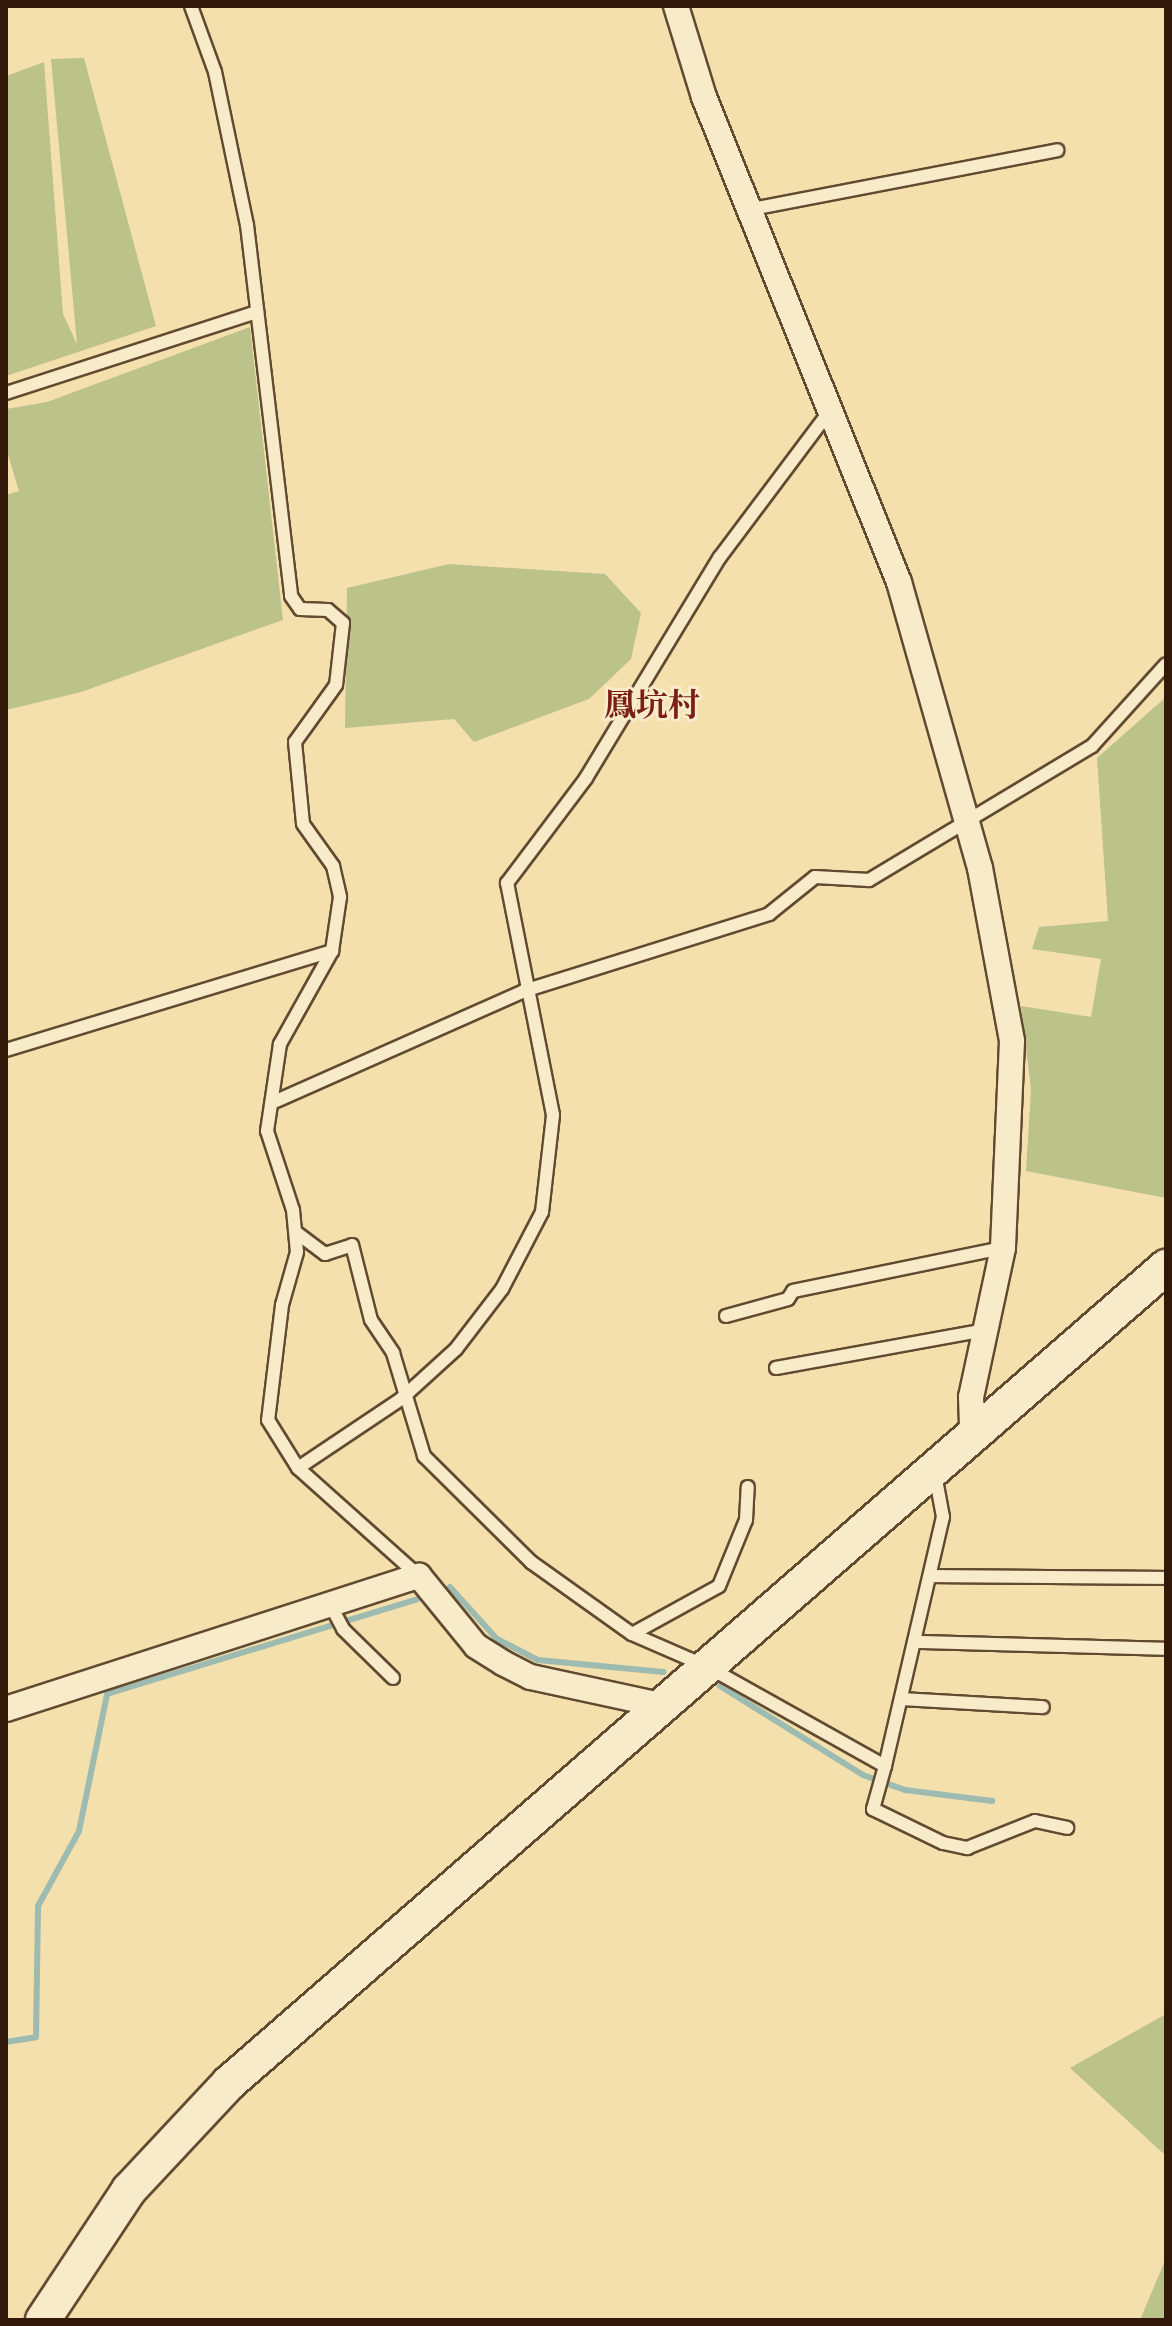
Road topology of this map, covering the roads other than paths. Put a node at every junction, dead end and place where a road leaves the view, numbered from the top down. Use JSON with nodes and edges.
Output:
{"nodes":[{"id":1,"x":191,"y":6,"type":"edge"},
{"id":2,"x":676,"y":6,"type":"edge"},
{"id":3,"x":1057,"y":150,"type":"dead end"},
{"id":4,"x":752,"y":209,"type":"junction"},
{"id":5,"x":257,"y":312,"type":"junction"},
{"id":6,"x":6,"y":393,"type":"edge"},
{"id":7,"x":832,"y":407,"type":"junction"},
{"id":8,"x":1166,"y":664,"type":"edge"},
{"id":9,"x":964,"y":818,"type":"junction"},
{"id":10,"x":332,"y":951,"type":"junction"},
{"id":11,"x":524,"y":991,"type":"junction"},
{"id":12,"x":6,"y":1050,"type":"edge"},
{"id":13,"x":276,"y":1101,"type":"junction"},
{"id":14,"x":297,"y":1233,"type":"junction"},
{"id":15,"x":1003,"y":1248,"type":"junction"},
{"id":16,"x":1166,"y":1267,"type":"edge"},
{"id":17,"x":726,"y":1316,"type":"dead end"},
{"id":18,"x":986,"y":1330,"type":"junction"},
{"id":19,"x":776,"y":1368,"type":"dead end"},
{"id":20,"x":408,"y":1393,"type":"junction"},
{"id":21,"x":972,"y":1435,"type":"junction"},
{"id":22,"x":298,"y":1468,"type":"junction"},
{"id":23,"x":934,"y":1468,"type":"junction"},
{"id":24,"x":748,"y":1487,"type":"dead end"},
{"id":25,"x":419,"y":1576,"type":"junction"},
{"id":26,"x":931,"y":1576,"type":"junction"},
{"id":27,"x":1166,"y":1578,"type":"edge"},
{"id":28,"x":331,"y":1606,"type":"junction"},
{"id":29,"x":632,"y":1634,"type":"junction"},
{"id":30,"x":919,"y":1642,"type":"junction"},
{"id":31,"x":1166,"y":1649,"type":"edge"},
{"id":32,"x":706,"y":1666,"type":"junction"},
{"id":33,"x":393,"y":1678,"type":"dead end"},
{"id":34,"x":903,"y":1699,"type":"junction"},
{"id":35,"x":660,"y":1705,"type":"junction"},
{"id":36,"x":1043,"y":1707,"type":"dead end"},
{"id":37,"x":6,"y":1709,"type":"edge"},
{"id":38,"x":885,"y":1766,"type":"junction"},
{"id":39,"x":1067,"y":1828,"type":"dead end"},
{"id":40,"x":43,"y":2320,"type":"edge"}],
"edges":[{"from":1,"to":5,"type":"lane"},
{"from":2,"to":4,"type":"street"},
{"from":3,"to":4,"type":"lane"},
{"from":4,"to":7,"type":"street"},
{"from":5,"to":6,"type":"lane"},
{"from":5,"to":10,"type":"lane"},
{"from":7,"to":9,"type":"street"},
{"from":7,"to":11,"type":"lane"},
{"from":8,"to":9,"type":"lane"},
{"from":9,"to":11,"type":"lane"},
{"from":9,"to":15,"type":"street"},
{"from":10,"to":12,"type":"lane"},
{"from":10,"to":13,"type":"lane"},
{"from":11,"to":13,"type":"lane"},
{"from":11,"to":20,"type":"lane"},
{"from":13,"to":14,"type":"lane"},
{"from":14,"to":20,"type":"lane"},
{"from":14,"to":22,"type":"lane"},
{"from":15,"to":17,"type":"lane"},
{"from":15,"to":18,"type":"street"},
{"from":16,"to":21,"type":"street"},
{"from":18,"to":19,"type":"lane"},
{"from":18,"to":21,"type":"street"},
{"from":20,"to":22,"type":"lane"},
{"from":20,"to":29,"type":"lane"},
{"from":21,"to":23,"type":"street"},
{"from":22,"to":25,"type":"lane"},
{"from":23,"to":26,"type":"lane"},
{"from":23,"to":32,"type":"street"},
{"from":24,"to":29,"type":"lane"},
{"from":25,"to":28,"type":"street"},
{"from":25,"to":35,"type":"street"},
{"from":26,"to":27,"type":"lane"},
{"from":26,"to":30,"type":"lane"},
{"from":28,"to":33,"type":"lane"},
{"from":28,"to":37,"type":"street"},
{"from":29,"to":32,"type":"lane"},
{"from":30,"to":31,"type":"lane"},
{"from":30,"to":34,"type":"lane"},
{"from":32,"to":35,"type":"street"},
{"from":32,"to":38,"type":"lane"},
{"from":34,"to":36,"type":"lane"},
{"from":34,"to":38,"type":"lane"},
{"from":35,"to":40,"type":"street"},
{"from":38,"to":39,"type":"lane"}]}
